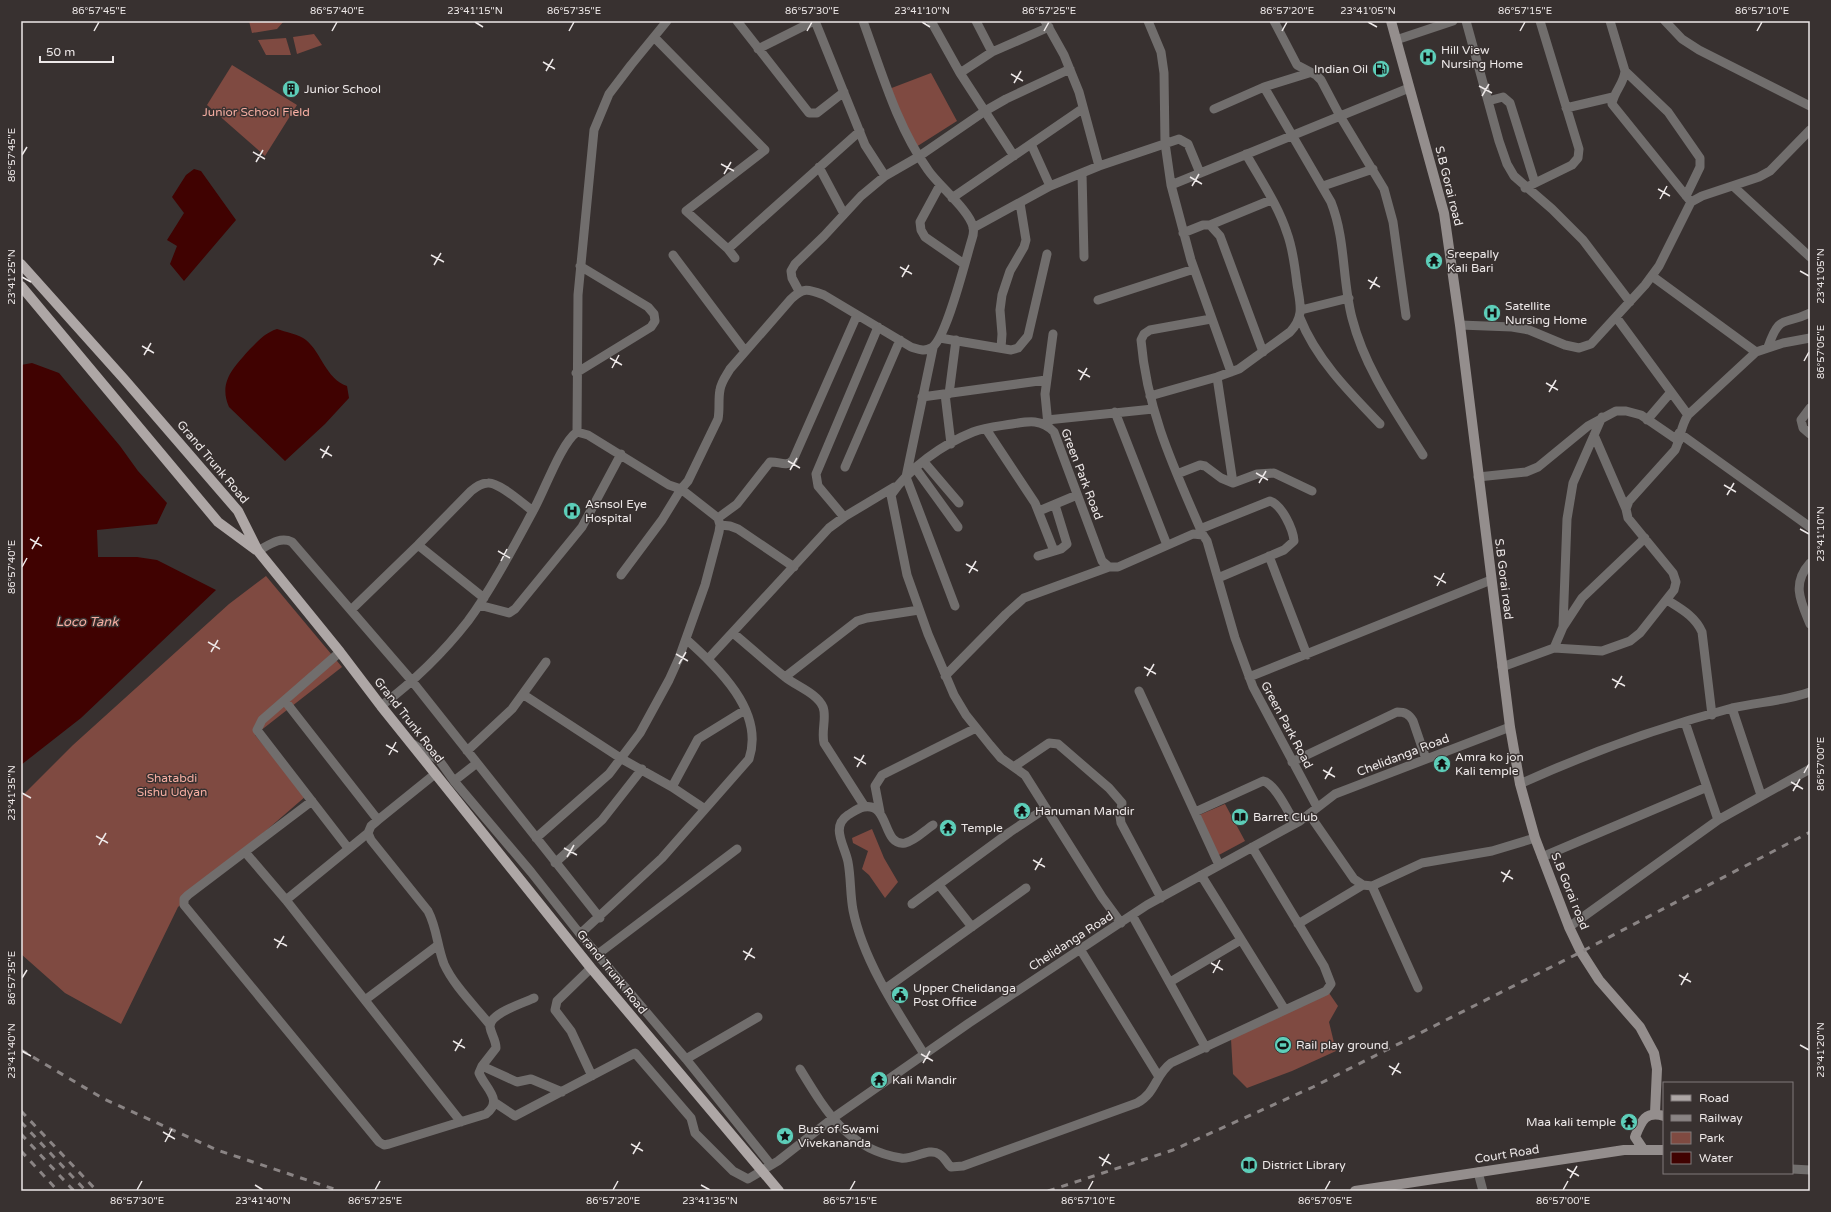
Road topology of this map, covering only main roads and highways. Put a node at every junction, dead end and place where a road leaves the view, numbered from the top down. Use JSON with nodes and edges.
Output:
{"nodes":[{"id":1,"x":21,"y":264,"type":"edge"},
{"id":2,"x":21,"y":286,"type":"edge"},
{"id":3,"x":258,"y":551,"type":"junction"},
{"id":4,"x":779,"y":1191,"type":"edge"}],
"edges":[{"from":1,"to":3,"type":"main road","name":"Grand Trunk Road"},
{"from":2,"to":3,"type":"main road"},
{"from":3,"to":4,"type":"main road","name":"Grand Trunk Road"}]}
